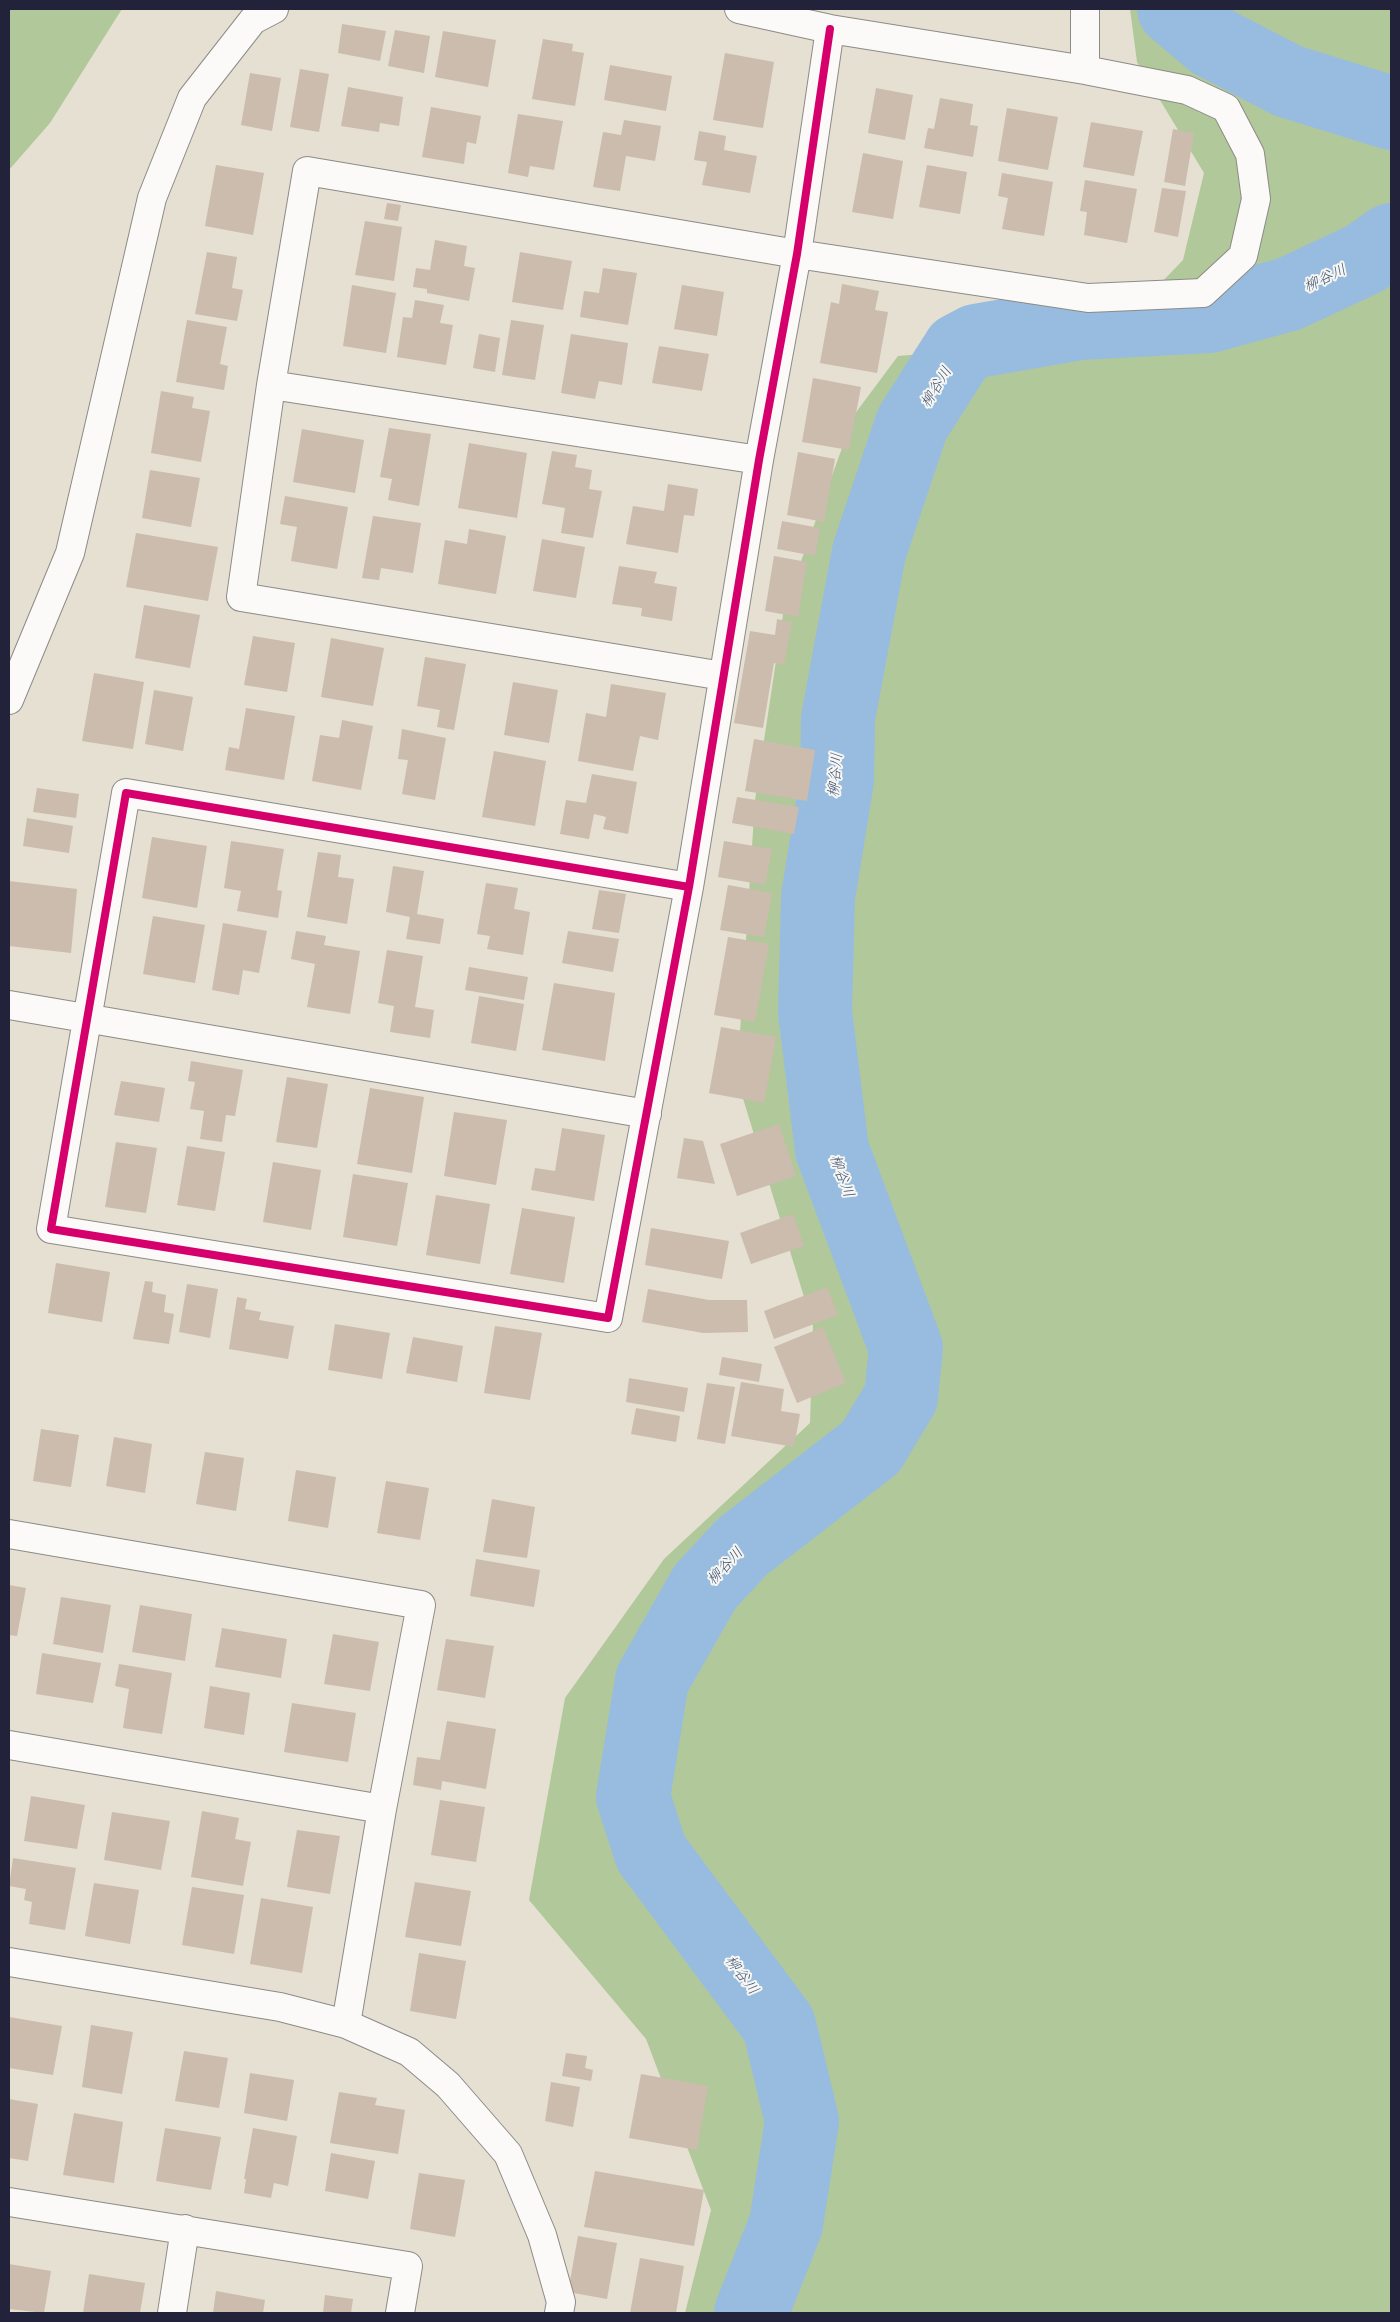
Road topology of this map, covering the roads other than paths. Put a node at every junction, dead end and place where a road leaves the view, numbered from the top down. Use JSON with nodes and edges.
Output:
{"nodes":[{"id":1,"x":274,"y":9,"type":"edge"},
{"id":2,"x":739,"y":9,"type":"edge"},
{"id":3,"x":1085,"y":9,"type":"edge"},
{"id":4,"x":830,"y":29,"type":"junction"},
{"id":5,"x":1085,"y":70,"type":"junction"},
{"id":6,"x":797,"y":254,"type":"junction"},
{"id":7,"x":271,"y":385,"type":"junction"},
{"id":8,"x":759,"y":460,"type":"junction"},
{"id":9,"x":724,"y":676,"type":"junction"},
{"id":10,"x":9,"y":700,"type":"edge"},
{"id":11,"x":689,"y":887,"type":"junction"},
{"id":12,"x":9,"y":1005,"type":"edge"},
{"id":13,"x":86,"y":1018,"type":"junction"},
{"id":14,"x":647,"y":1114,"type":"junction"},
{"id":15,"x":9,"y":1534,"type":"edge"},
{"id":16,"x":9,"y":1745,"type":"edge"},
{"id":17,"x":382,"y":1809,"type":"junction"},
{"id":18,"x":9,"y":1962,"type":"edge"},
{"id":19,"x":346,"y":2024,"type":"junction"},
{"id":20,"x":9,"y":2202,"type":"edge"},
{"id":21,"x":185,"y":2229,"type":"junction"},
{"id":22,"x":172,"y":2313,"type":"edge"},
{"id":23,"x":400,"y":2313,"type":"edge"},
{"id":24,"x":559,"y":2313,"type":"edge"}],
"edges":[{"from":1,"to":10,"type":"street"},
{"from":2,"to":4,"type":"street"},
{"from":3,"to":5,"type":"street"},
{"from":4,"to":5,"type":"street"},
{"from":4,"to":6,"type":"street"},
{"from":5,"to":6,"type":"street"},
{"from":6,"to":7,"type":"street"},
{"from":6,"to":8,"type":"street"},
{"from":7,"to":8,"type":"street"},
{"from":7,"to":9,"type":"street"},
{"from":8,"to":9,"type":"street"},
{"from":9,"to":11,"type":"street"},
{"from":11,"to":13,"type":"street"},
{"from":11,"to":14,"type":"street"},
{"from":12,"to":13,"type":"street"},
{"from":13,"to":14,"type":"street"},
{"from":13,"to":14,"type":"street"},
{"from":15,"to":17,"type":"street"},
{"from":16,"to":17,"type":"street"},
{"from":17,"to":19,"type":"street"},
{"from":18,"to":19,"type":"street"},
{"from":19,"to":24,"type":"street"},
{"from":20,"to":21,"type":"street"},
{"from":21,"to":22,"type":"street"},
{"from":21,"to":23,"type":"street"}]}
